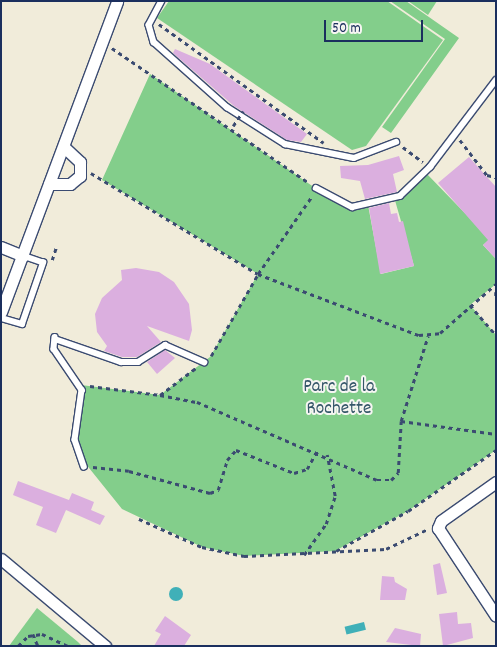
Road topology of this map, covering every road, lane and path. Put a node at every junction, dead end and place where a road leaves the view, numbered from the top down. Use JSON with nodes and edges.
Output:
{"nodes":[{"id":1,"x":117,"y":1,"type":"edge"},
{"id":2,"x":162,"y":1,"type":"edge"},
{"id":3,"x":151,"y":18,"type":"junction"},
{"id":4,"x":102,"y":41,"type":"junction"},
{"id":5,"x":496,"y":80,"type":"edge"},
{"id":6,"x":243,"y":112,"type":"dead end"},
{"id":7,"x":232,"y":128,"type":"junction"},
{"id":8,"x":455,"y":133,"type":"junction"},
{"id":9,"x":396,"y":142,"type":"joint"},
{"id":10,"x":64,"y":146,"type":"junction"},
{"id":11,"x":323,"y":152,"type":"junction"},
{"id":12,"x":81,"y":167,"type":"junction"},
{"id":13,"x":430,"y":168,"type":"junction"},
{"id":14,"x":496,"y":177,"type":"edge"},
{"id":15,"x":50,"y":184,"type":"junction"},
{"id":16,"x":316,"y":188,"type":"junction"},
{"id":17,"x":1,"y":247,"type":"edge"},
{"id":18,"x":56,"y":248,"type":"dead end"},
{"id":19,"x":23,"y":256,"type":"junction"},
{"id":20,"x":50,"y":266,"type":"dead end"},
{"id":21,"x":258,"y":274,"type":"junction"},
{"id":22,"x":496,"y":284,"type":"edge"},
{"id":23,"x":496,"y":292,"type":"edge"},
{"id":24,"x":496,"y":298,"type":"edge"},
{"id":25,"x":470,"y":306,"type":"junction"},
{"id":26,"x":1,"y":312,"type":"edge"},
{"id":27,"x":1,"y":318,"type":"edge"},
{"id":28,"x":496,"y":335,"type":"edge"},
{"id":29,"x":428,"y":336,"type":"junction"},
{"id":30,"x":204,"y":362,"type":"junction"},
{"id":31,"x":81,"y":385,"type":"junction"},
{"id":32,"x":160,"y":395,"type":"junction"},
{"id":33,"x":401,"y":421,"type":"junction"},
{"id":34,"x":496,"y":434,"type":"edge"},
{"id":35,"x":496,"y":450,"type":"edge"},
{"id":36,"x":317,"y":451,"type":"junction"},
{"id":37,"x":327,"y":455,"type":"junction"},
{"id":38,"x":84,"y":466,"type":"joint"},
{"id":39,"x":496,"y":482,"type":"edge"},
{"id":40,"x":139,"y":519,"type":"dead end"},
{"id":41,"x":438,"y":524,"type":"junction"},
{"id":42,"x":335,"y":551,"type":"junction"},
{"id":43,"x":304,"y":555,"type":"junction"},
{"id":44,"x":1,"y":559,"type":"edge"},
{"id":45,"x":496,"y":616,"type":"edge"},
{"id":46,"x":33,"y":634,"type":"junction"},
{"id":47,"x":21,"y":644,"type":"edge"},
{"id":48,"x":18,"y":646,"type":"edge"},
{"id":49,"x":38,"y":646,"type":"edge"},
{"id":50,"x":68,"y":646,"type":"edge"},
{"id":51,"x":105,"y":646,"type":"edge"}],
"edges":[{"from":1,"to":4,"type":"street"},
{"from":2,"to":3,"type":"lane"},
{"from":3,"to":11,"type":"path"},
{"from":3,"to":11,"type":"lane"},
{"from":4,"to":7,"type":"path"},
{"from":4,"to":10,"type":"street"},
{"from":5,"to":8,"type":"lane"},
{"from":6,"to":7,"type":"path","bridge":true},
{"from":7,"to":16,"type":"path"},
{"from":8,"to":13,"type":"lane"},
{"from":8,"to":14,"type":"path"},
{"from":9,"to":11,"type":"lane"},
{"from":9,"to":13,"type":"path"},
{"from":10,"to":12,"type":"street"},
{"from":10,"to":15,"type":"street"},
{"from":12,"to":15,"type":"street"},
{"from":12,"to":21,"type":"path"},
{"from":13,"to":16,"type":"lane"},
{"from":15,"to":19,"type":"street"},
{"from":16,"to":21,"type":"path"},
{"from":17,"to":19,"type":"street"},
{"from":18,"to":20,"type":"path"},
{"from":19,"to":26,"type":"street"},
{"from":19,"to":27,"type":"lane"},
{"from":21,"to":29,"type":"path"},
{"from":21,"to":30,"type":"path"},
{"from":22,"to":25,"type":"path"},
{"from":23,"to":24,"type":"path"},
{"from":25,"to":28,"type":"path"},
{"from":25,"to":29,"type":"path"},
{"from":29,"to":33,"type":"path"},
{"from":30,"to":31,"type":"lane"},
{"from":30,"to":32,"type":"path"},
{"from":31,"to":32,"type":"path"},
{"from":31,"to":38,"type":"lane"},
{"from":32,"to":36,"type":"path"},
{"from":33,"to":34,"type":"path"},
{"from":33,"to":37,"type":"path"},
{"from":35,"to":42,"type":"path"},
{"from":36,"to":37,"type":"path"},
{"from":36,"to":38,"type":"path"},
{"from":37,"to":43,"type":"path"},
{"from":39,"to":41,"type":"street"},
{"from":40,"to":43,"type":"path"},
{"from":41,"to":42,"type":"path"},
{"from":41,"to":45,"type":"street"},
{"from":42,"to":43,"type":"path"},
{"from":44,"to":51,"type":"street"},
{"from":46,"to":47,"type":"path"},
{"from":46,"to":49,"type":"path"},
{"from":46,"to":50,"type":"path"},
{"from":47,"to":48,"type":"path"}]}
